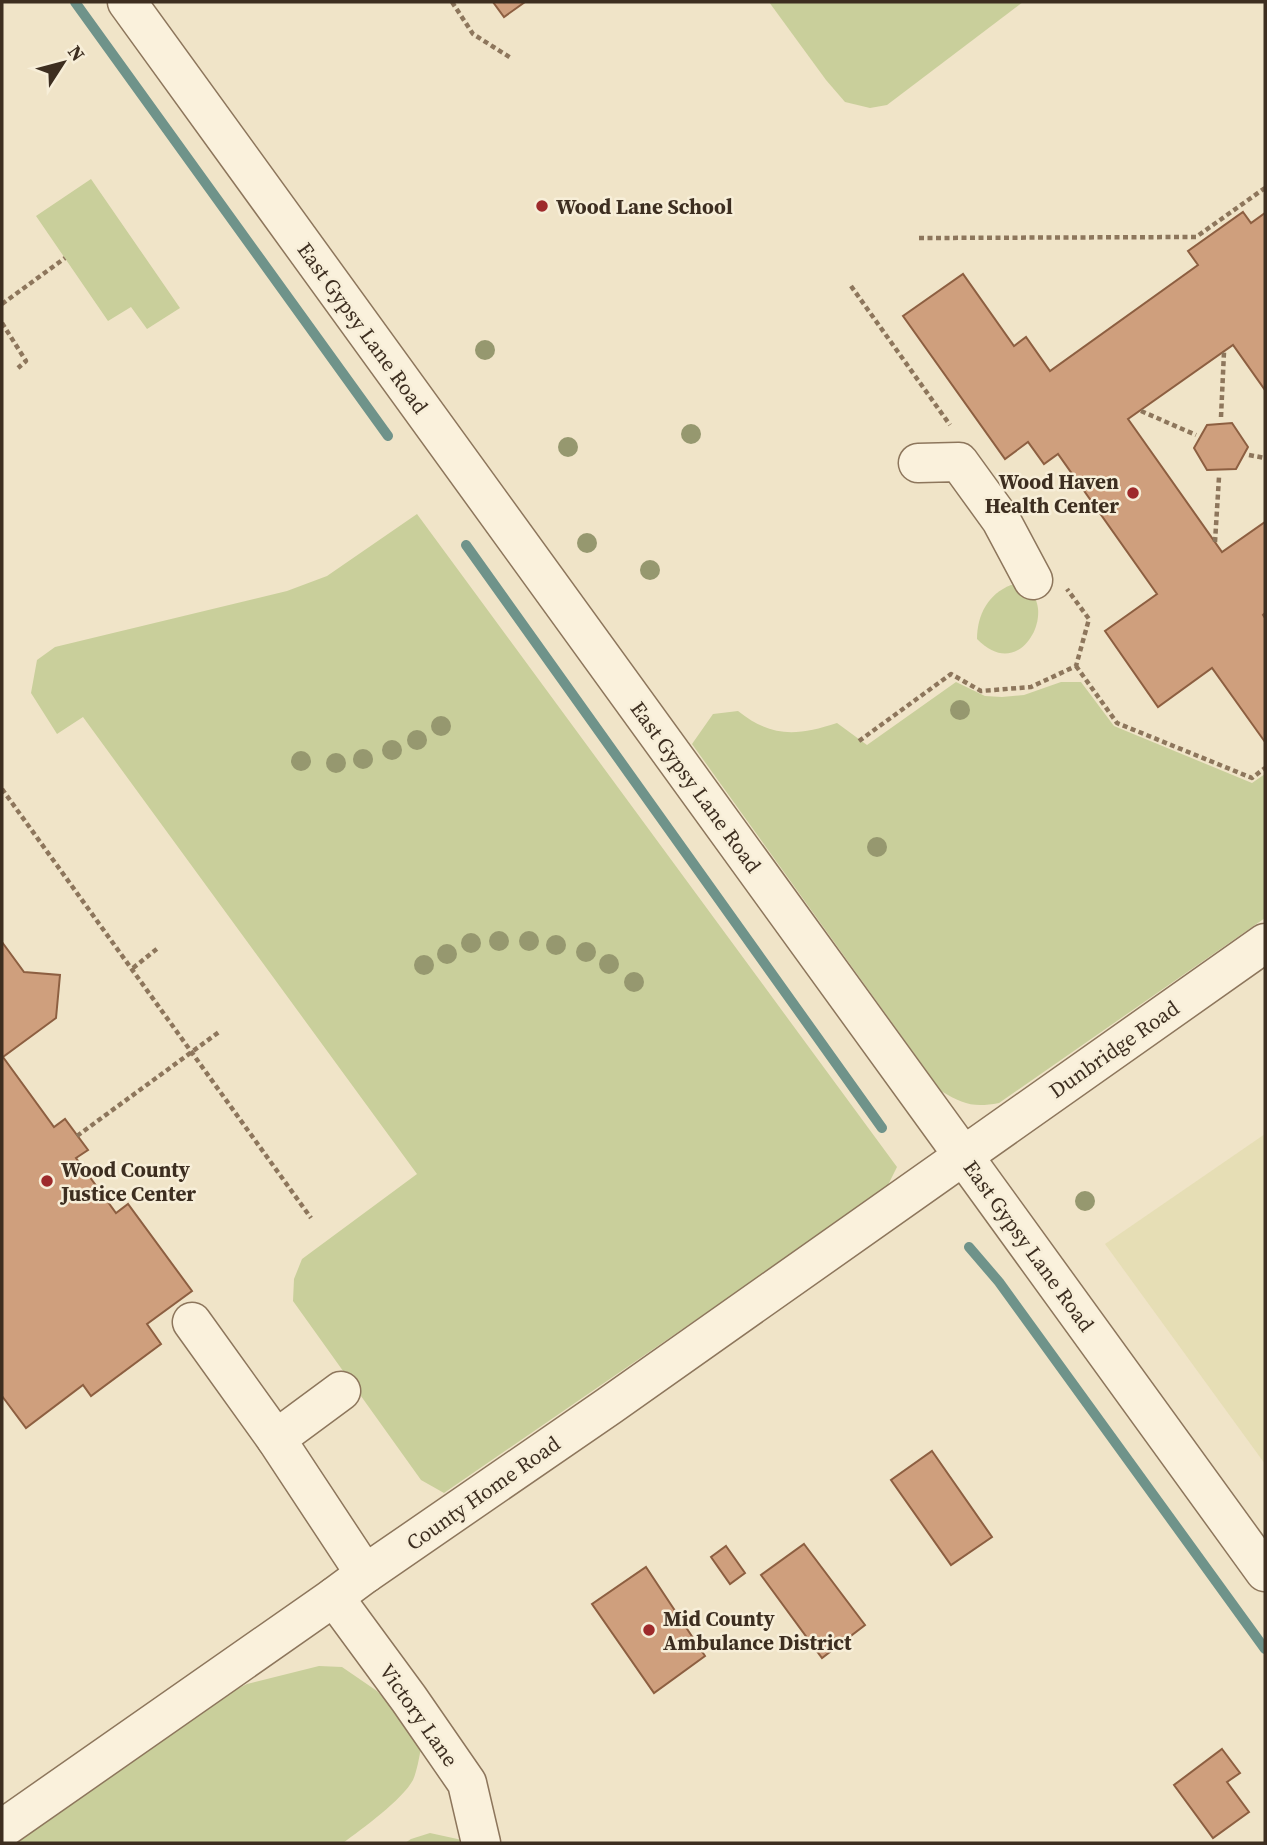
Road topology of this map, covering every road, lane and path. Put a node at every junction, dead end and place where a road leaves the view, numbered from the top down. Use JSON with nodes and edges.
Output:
{"nodes":[{"id":1,"x":127,"y":2,"type":"edge"},
{"id":2,"x":452,"y":2,"type":"edge"},
{"id":3,"x":511,"y":58,"type":"dead end"},
{"id":4,"x":1265,"y":188,"type":"edge"},
{"id":5,"x":919,"y":238,"type":"dead end"},
{"id":6,"x":65,"y":258,"type":"dead end"},
{"id":7,"x":2,"y":304,"type":"edge"},
{"id":8,"x":2,"y":323,"type":"edge"},
{"id":9,"x":1224,"y":352,"type":"dead end"},
{"id":10,"x":18,"y":368,"type":"dead end"},
{"id":11,"x":1141,"y":411,"type":"dead end"},
{"id":12,"x":1221,"y":417,"type":"dead end"},
{"id":13,"x":1196,"y":435,"type":"dead end"},
{"id":14,"x":1249,"y":455,"type":"dead end"},
{"id":15,"x":1265,"y":458,"type":"edge"},
{"id":16,"x":918,"y":463,"type":"dead end"},
{"id":17,"x":1219,"y":477,"type":"dead end"},
{"id":18,"x":1215,"y":542,"type":"dead end"},
{"id":19,"x":1033,"y":580,"type":"dead end"},
{"id":20,"x":1076,"y":666,"type":"dead end"},
{"id":21,"x":1265,"y":768,"type":"edge"},
{"id":22,"x":2,"y":789,"type":"edge"},
{"id":23,"x":1265,"y":943,"type":"edge"},
{"id":24,"x":158,"y":948,"type":"dead end"},
{"id":25,"x":132,"y":968,"type":"junction"},
{"id":26,"x":219,"y":1032,"type":"dead end"},
{"id":27,"x":192,"y":1051,"type":"junction"},
{"id":28,"x":77,"y":1136,"type":"dead end"},
{"id":29,"x":963,"y":1156,"type":"junction"},
{"id":30,"x":311,"y":1218,"type":"dead end"},
{"id":31,"x":192,"y":1322,"type":"dead end"},
{"id":32,"x":341,"y":1391,"type":"dead end"},
{"id":33,"x":276,"y":1439,"type":"junction"},
{"id":34,"x":1265,"y":1572,"type":"edge"},
{"id":35,"x":365,"y":1574,"type":"junction"},
{"id":36,"x":334,"y":1597,"type":"junction"},
{"id":37,"x":2,"y":1829,"type":"edge"},
{"id":38,"x":481,"y":1843,"type":"edge"}],
"edges":[{"from":1,"to":29,"type":"street","name":"East Gypsy Lane Road"},
{"from":2,"to":3,"type":"path"},
{"from":4,"to":5,"type":"path"},
{"from":6,"to":7,"type":"path"},
{"from":8,"to":10,"type":"path"},
{"from":9,"to":12,"type":"path"},
{"from":11,"to":13,"type":"path"},
{"from":14,"to":15,"type":"path"},
{"from":16,"to":19,"type":"street"},
{"from":17,"to":18,"type":"path"},
{"from":20,"to":21,"type":"path"},
{"from":22,"to":25,"type":"path"},
{"from":23,"to":29,"type":"street","name":"Dunbridge Road"},
{"from":24,"to":25,"type":"path"},
{"from":25,"to":27,"type":"path"},
{"from":26,"to":27,"type":"path"},
{"from":27,"to":28,"type":"path"},
{"from":27,"to":30,"type":"path"},
{"from":29,"to":34,"type":"street","name":"East Gypsy Lane Road"},
{"from":29,"to":35,"type":"street","name":"County Home Road"},
{"from":31,"to":33,"type":"street"},
{"from":32,"to":33,"type":"street"},
{"from":33,"to":35,"type":"street"},
{"from":35,"to":36,"type":"street","name":"County Home Road"},
{"from":36,"to":37,"type":"street","name":"County Home Road"},
{"from":36,"to":38,"type":"street","name":"Victory Lane"}]}
